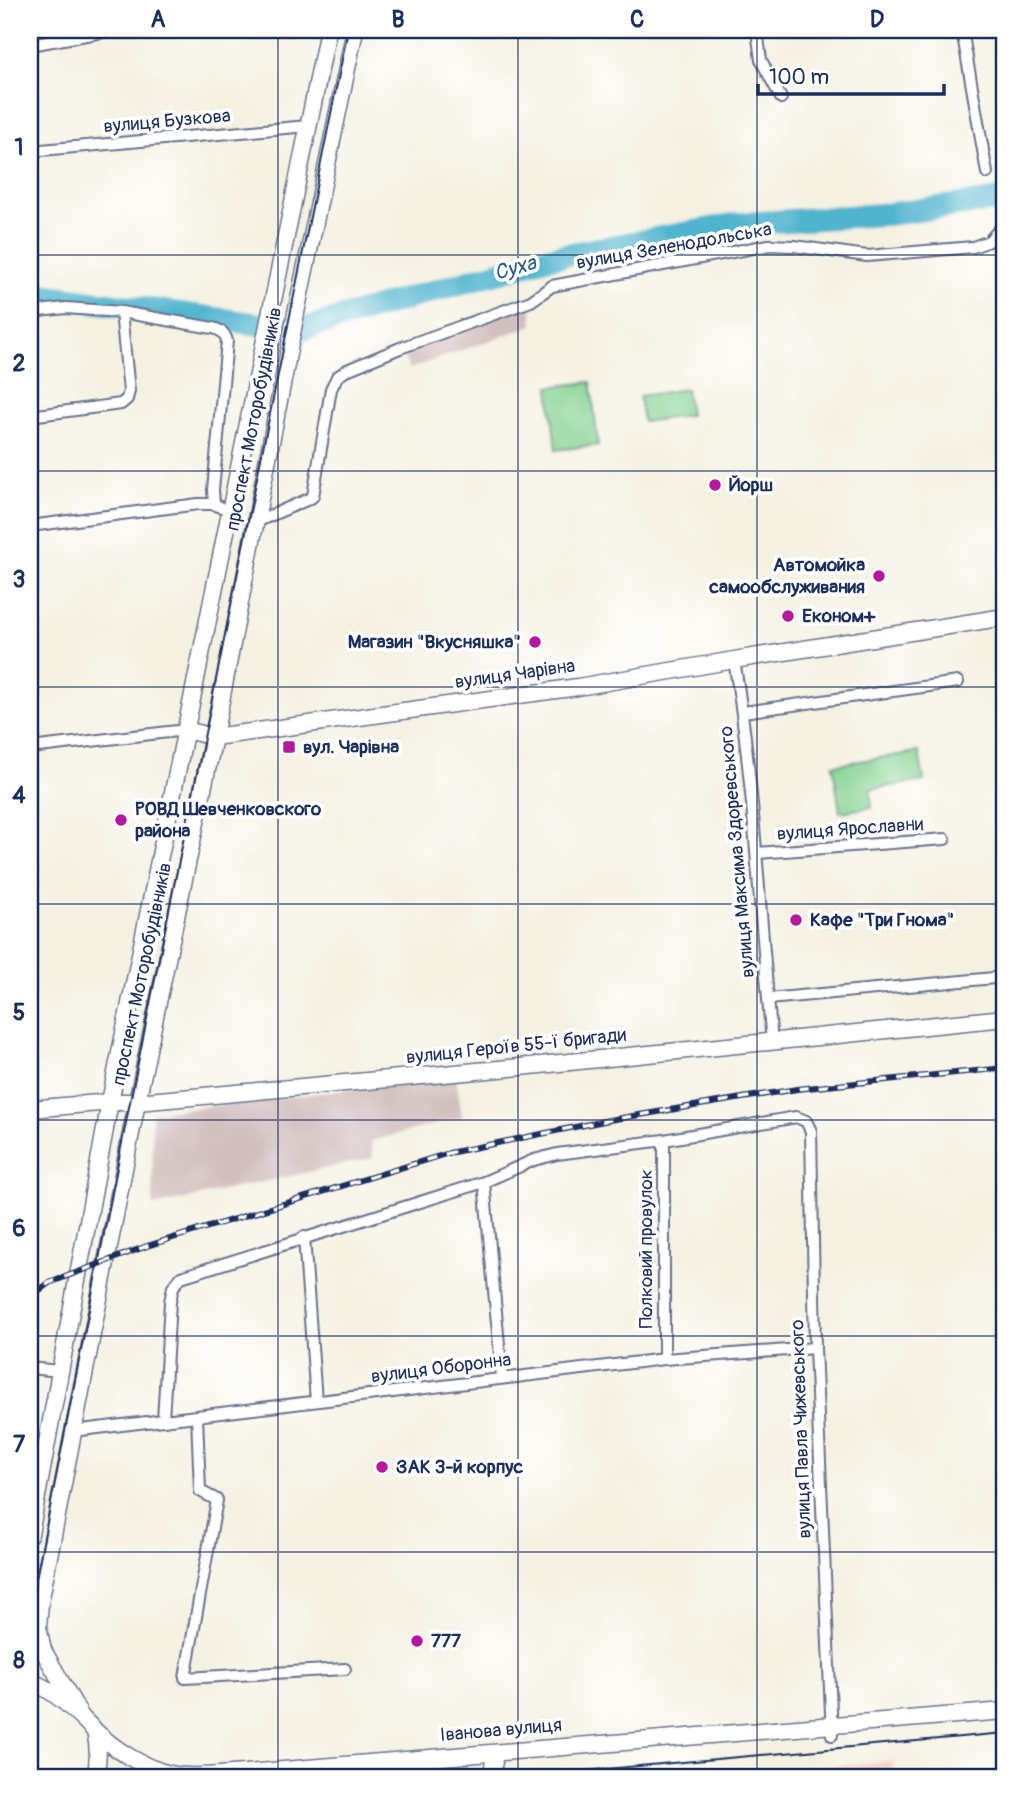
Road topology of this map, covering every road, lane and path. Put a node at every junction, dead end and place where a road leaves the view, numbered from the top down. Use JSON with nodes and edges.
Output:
{"nodes":[{"id":1,"x":114,"y":30,"type":"edge"},
{"id":2,"x":328,"y":30,"type":"edge"},
{"id":3,"x":355,"y":30,"type":"edge"},
{"id":4,"x":757,"y":30,"type":"edge"},
{"id":5,"x":962,"y":30,"type":"edge"},
{"id":6,"x":30,"y":45,"type":"edge"},
{"id":7,"x":781,"y":98,"type":"dead end"},
{"id":8,"x":308,"y":126,"type":"junction"},
{"id":9,"x":30,"y":151,"type":"edge"},
{"id":10,"x":987,"y":173,"type":"dead end"},
{"id":11,"x":1005,"y":227,"type":"edge"},
{"id":12,"x":30,"y":312,"type":"edge"},
{"id":13,"x":121,"y":312,"type":"junction"},
{"id":14,"x":30,"y":416,"type":"edge"},
{"id":15,"x":214,"y":504,"type":"junction"},
{"id":16,"x":229,"y":513,"type":"junction"},
{"id":17,"x":256,"y":522,"type":"junction"},
{"id":18,"x":30,"y":526,"type":"edge"},
{"id":19,"x":1005,"y":617,"type":"edge"},
{"id":20,"x":734,"y":660,"type":"junction"},
{"id":21,"x":958,"y":682,"type":"dead end"},
{"id":22,"x":743,"y":712,"type":"junction"},
{"id":23,"x":186,"y":730,"type":"junction"},
{"id":24,"x":214,"y":737,"type":"junction"},
{"id":25,"x":30,"y":748,"type":"edge"},
{"id":26,"x":945,"y":839,"type":"dead end"},
{"id":27,"x":757,"y":853,"type":"junction"},
{"id":28,"x":1005,"y":977,"type":"edge"},
{"id":29,"x":768,"y":999,"type":"junction"},
{"id":30,"x":1005,"y":1018,"type":"edge"},
{"id":31,"x":772,"y":1041,"type":"junction"},
{"id":32,"x":110,"y":1102,"type":"junction"},
{"id":33,"x":137,"y":1102,"type":"junction"},
{"id":34,"x":30,"y":1109,"type":"edge"},
{"id":35,"x":664,"y":1140,"type":"junction"},
{"id":36,"x":484,"y":1182,"type":"junction"},
{"id":37,"x":304,"y":1237,"type":"junction"},
{"id":38,"x":815,"y":1348,"type":"junction"},
{"id":39,"x":664,"y":1359,"type":"junction"},
{"id":40,"x":30,"y":1368,"type":"edge"},
{"id":41,"x":59,"y":1371,"type":"junction"},
{"id":42,"x":502,"y":1377,"type":"junction"},
{"id":43,"x":316,"y":1401,"type":"junction"},
{"id":44,"x":197,"y":1416,"type":"junction"},
{"id":45,"x":163,"y":1420,"type":"junction"},
{"id":46,"x":73,"y":1431,"type":"junction"},
{"id":47,"x":30,"y":1534,"type":"edge"},
{"id":48,"x":345,"y":1669,"type":"dead end"},
{"id":49,"x":30,"y":1681,"type":"edge"},
{"id":50,"x":1005,"y":1711,"type":"edge"},
{"id":51,"x":80,"y":1714,"type":"junction"},
{"id":52,"x":1005,"y":1721,"type":"edge"},
{"id":53,"x":832,"y":1730,"type":"junction"},
{"id":54,"x":95,"y":1731,"type":"junction"},
{"id":55,"x":492,"y":1770,"type":"edge"},
{"id":56,"x":95,"y":1777,"type":"edge"},
{"id":57,"x":300,"y":1777,"type":"edge"}],
"edges":[{"from":1,"to":6,"type":"street"},
{"from":2,"to":8,"type":"main road","name":"проспект Моторобудівників"},
{"from":3,"to":17,"type":"main road","name":"проспект Моторобудівників"},
{"from":4,"to":7,"type":"street"},
{"from":5,"to":10,"type":"street"},
{"from":8,"to":9,"type":"street","name":"вулиця Бузкова"},
{"from":8,"to":16,"type":"main road","name":"проспект Моторобудівників"},
{"from":11,"to":17,"type":"street","name":"вулиця Зеленодольська"},
{"from":12,"to":13,"type":"street"},
{"from":13,"to":14,"type":"street"},
{"from":13,"to":15,"type":"street"},
{"from":15,"to":16,"type":"street"},
{"from":15,"to":18,"type":"street"},
{"from":16,"to":23,"type":"main road","name":"проспект Моторобудівників"},
{"from":17,"to":24,"type":"main road","name":"проспект Моторобудівників"},
{"from":19,"to":20,"type":"main road","name":"вулиця Чарівна"},
{"from":20,"to":22,"type":"street","name":"вулиця Максима Здоревського"},
{"from":20,"to":24,"type":"main road","name":"вулиця Чарівна"},
{"from":21,"to":22,"type":"street"},
{"from":22,"to":27,"type":"street","name":"вулиця Максима Здоревського"},
{"from":23,"to":24,"type":"main road","name":"вулиця Чарівна"},
{"from":23,"to":25,"type":"street","name":"вулиця Чарівна"},
{"from":23,"to":32,"type":"main road","name":"проспект Моторобудівників"},
{"from":24,"to":33,"type":"main road","name":"проспект Моторобудівників"},
{"from":26,"to":27,"type":"street","name":"вулиця Ярославни"},
{"from":27,"to":29,"type":"street","name":"вулиця Максима Здоревського"},
{"from":28,"to":29,"type":"street"},
{"from":29,"to":31,"type":"street","name":"вулиця Максима Здоревського"},
{"from":30,"to":31,"type":"main road","name":"вулиця Героїв 55-ї бригади"},
{"from":31,"to":33,"type":"main road","name":"вулиця Героїв 55-ї бригади"},
{"from":32,"to":33,"type":"main road","name":"вулиця Героїв 55-ї бригади"},
{"from":32,"to":34,"type":"main road","name":"вулиця Героїв 55-ї бригади"},
{"from":32,"to":41,"type":"main road","name":"проспект Моторобудівників"},
{"from":33,"to":46,"type":"main road","name":"проспект Моторобудівників"},
{"from":35,"to":36,"type":"street"},
{"from":35,"to":38,"type":"street","name":"вулиця Павла Чижевського"},
{"from":35,"to":39,"type":"street","name":"Полковий провулок"},
{"from":36,"to":37,"type":"street"},
{"from":36,"to":42,"type":"street"},
{"from":37,"to":43,"type":"street"},
{"from":37,"to":45,"type":"street"},
{"from":38,"to":39,"type":"street","name":"вулиця Оборонна"},
{"from":38,"to":53,"type":"street","name":"вулиця Павла Чижевського"},
{"from":39,"to":42,"type":"street","name":"вулиця Оборонна"},
{"from":40,"to":41,"type":"street"},
{"from":41,"to":47,"type":"main road","name":"проспект Моторобудівників"},
{"from":42,"to":43,"type":"street","name":"вулиця Оборонна"},
{"from":43,"to":44,"type":"street","name":"вулиця Оборонна"},
{"from":44,"to":45,"type":"street","name":"вулиця Оборонна"},
{"from":44,"to":48,"type":"street"},
{"from":45,"to":46,"type":"street","name":"вулиця Оборонна"},
{"from":46,"to":51,"type":"main road","name":"проспект Моторобудівників"},
{"from":49,"to":51,"type":"main road","name":"Іванова вулиця"},
{"from":50,"to":53,"type":"main road","name":"Іванова вулиця"},
{"from":51,"to":54,"type":"main road","name":"Іванова вулиця"},
{"from":52,"to":53,"type":"main road","name":"Іванова вулиця"},
{"from":53,"to":54,"type":"main road","name":"Іванова вулиця"},
{"from":53,"to":55,"type":"main road","name":"Іванова вулиця"},
{"from":54,"to":56,"type":"main road"},
{"from":55,"to":57,"type":"main road","name":"Іванова вулиця"}]}
